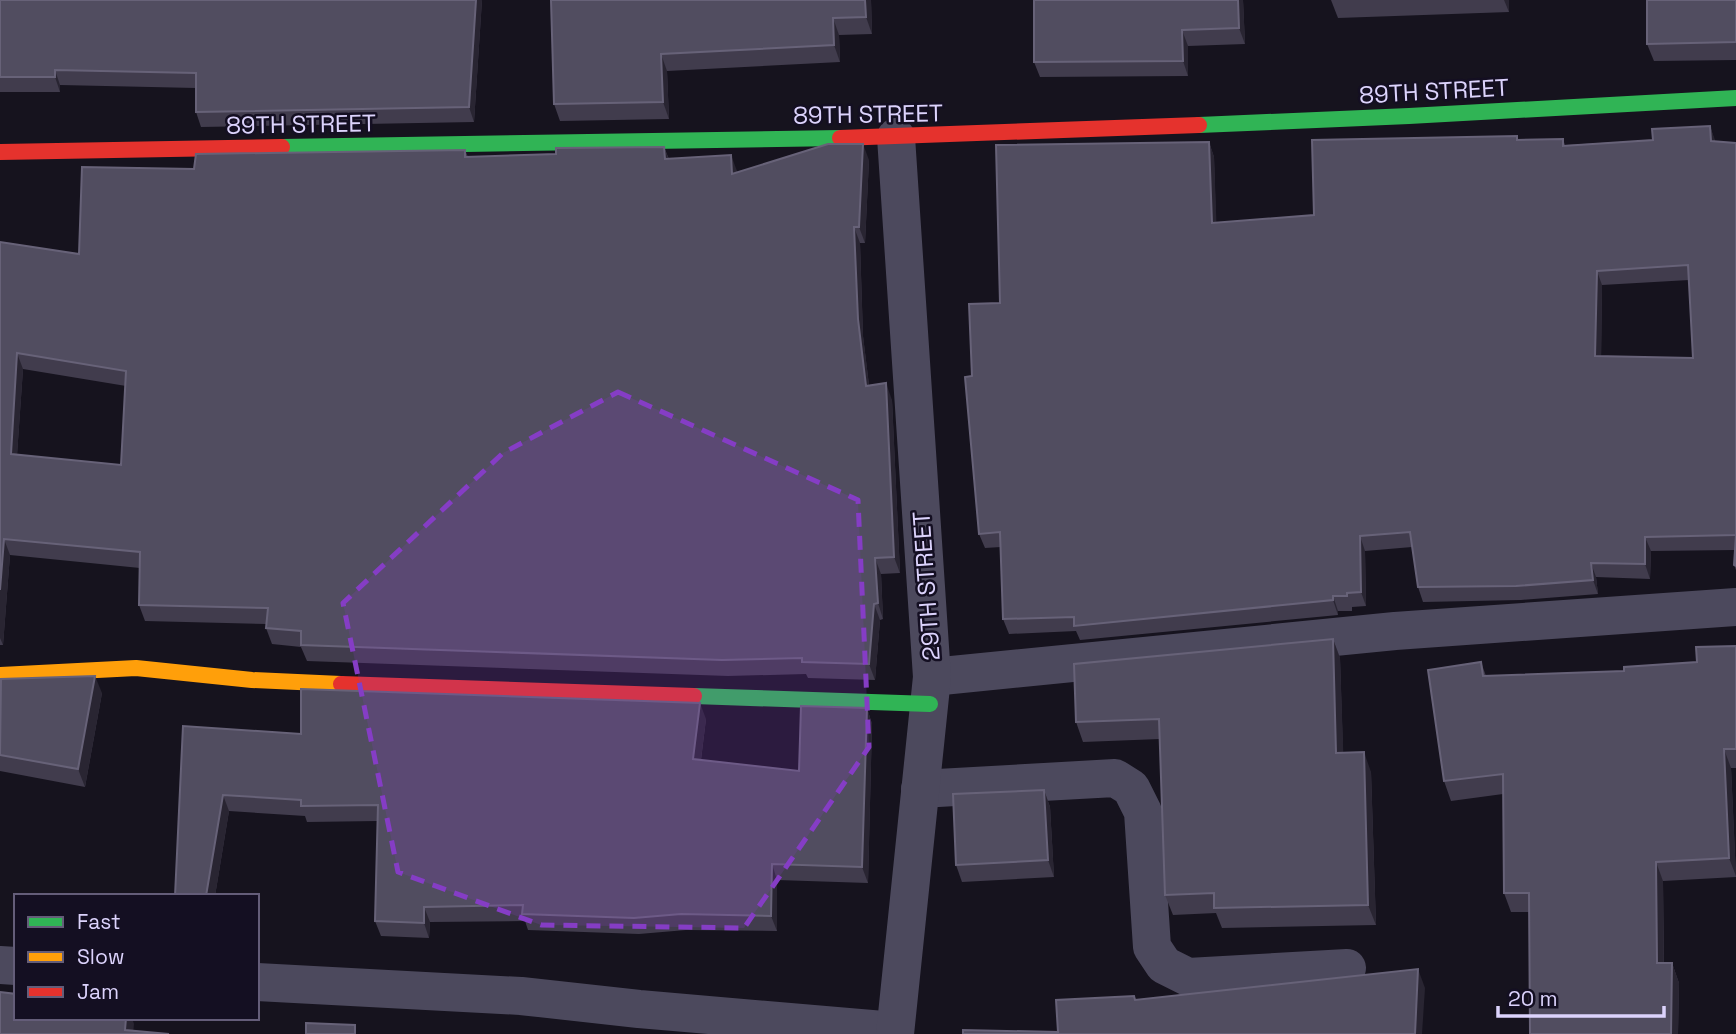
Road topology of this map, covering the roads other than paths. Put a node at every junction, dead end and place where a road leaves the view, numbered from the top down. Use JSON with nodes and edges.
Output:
{"nodes":[{"id":1,"x":1736,"y":98,"type":"edge"},
{"id":2,"x":896,"y":137,"type":"junction"},
{"id":3,"x":0,"y":152,"type":"edge"},
{"id":4,"x":1736,"y":607,"type":"edge"},
{"id":5,"x":0,"y":675,"type":"edge"},
{"id":6,"x":931,"y":690,"type":"junction"},
{"id":7,"x":920,"y":789,"type":"junction"},
{"id":8,"x":1347,"y":968,"type":"dead end"},
{"id":9,"x":259,"y":982,"type":"edge"},
{"id":10,"x":895,"y":1033,"type":"edge"}],
"edges":[{"from":1,"to":2,"type":"street","name":"89TH STREET"},
{"from":2,"to":3,"type":"street","name":"89TH STREET"},
{"from":2,"to":6,"type":"street","name":"29TH STREET"},
{"from":4,"to":6,"type":"street"},
{"from":5,"to":6,"type":"street"},
{"from":6,"to":7,"type":"street","name":"29TH STREET"},
{"from":7,"to":8,"type":"street"},
{"from":7,"to":10,"type":"street","name":"29TH STREET"},
{"from":9,"to":10,"type":"street"}]}
